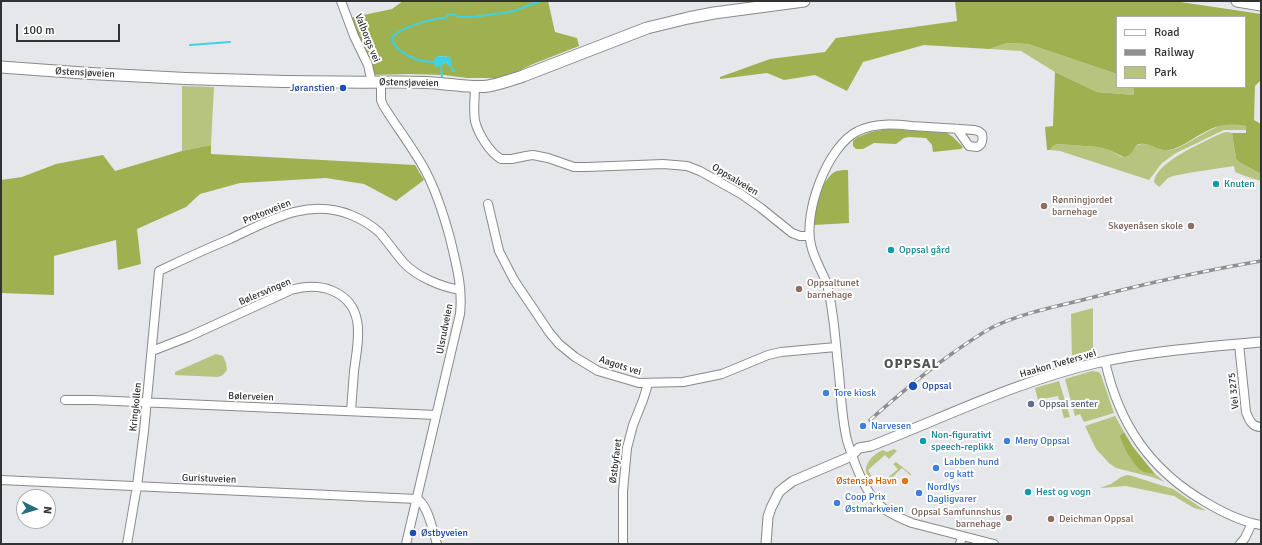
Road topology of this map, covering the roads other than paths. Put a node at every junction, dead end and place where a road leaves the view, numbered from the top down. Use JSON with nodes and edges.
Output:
{"nodes":[{"id":1,"x":341,"y":1,"type":"edge"},
{"id":2,"x":804,"y":1,"type":"edge"},
{"id":3,"x":1237,"y":1,"type":"edge"},
{"id":4,"x":1261,"y":5,"type":"edge"},
{"id":5,"x":1,"y":66,"type":"edge"},
{"id":6,"x":376,"y":83,"type":"junction"},
{"id":7,"x":475,"y":86,"type":"junction"},
{"id":8,"x":957,"y":129,"type":"dead end"},
{"id":9,"x":488,"y":204,"type":"dead end"},
{"id":10,"x":809,"y":236,"type":"junction"},
{"id":11,"x":159,"y":272,"type":"joint"},
{"id":12,"x":460,"y":290,"type":"junction"},
{"id":13,"x":1261,"y":342,"type":"edge"},
{"id":14,"x":1240,"y":344,"type":"junction"},
{"id":15,"x":836,"y":347,"type":"junction"},
{"id":16,"x":152,"y":351,"type":"junction"},
{"id":17,"x":1105,"y":361,"type":"junction"},
{"id":18,"x":648,"y":384,"type":"junction"},
{"id":19,"x":65,"y":400,"type":"dead end"},
{"id":20,"x":147,"y":402,"type":"junction"},
{"id":21,"x":351,"y":411,"type":"junction"},
{"id":22,"x":436,"y":415,"type":"junction"},
{"id":23,"x":1261,"y":427,"type":"edge"},
{"id":24,"x":852,"y":455,"type":"junction"},
{"id":25,"x":1,"y":480,"type":"edge"},
{"id":26,"x":137,"y":486,"type":"junction"},
{"id":27,"x":417,"y":499,"type":"junction"},
{"id":28,"x":1252,"y":523,"type":"junction"},
{"id":29,"x":1261,"y":525,"type":"edge"},
{"id":30,"x":961,"y":540,"type":"edge"},
{"id":31,"x":127,"y":544,"type":"edge"},
{"id":32,"x":406,"y":544,"type":"edge"},
{"id":33,"x":438,"y":544,"type":"edge"},
{"id":34,"x":623,"y":544,"type":"edge"},
{"id":35,"x":766,"y":544,"type":"edge"},
{"id":36,"x":994,"y":544,"type":"edge"},
{"id":37,"x":1240,"y":544,"type":"edge"}],
"edges":[{"from":1,"to":6,"type":"street","name":"Valborgs vei"},
{"from":2,"to":7,"type":"main road","name":"Østensjøveien"},
{"from":3,"to":4,"type":"main road"},
{"from":5,"to":6,"type":"main road","name":"Østensjøveien"},
{"from":6,"to":7,"type":"main road","name":"Østensjøveien"},
{"from":6,"to":12,"type":"street","name":"Ulsrudveien"},
{"from":7,"to":10,"type":"street","name":"Oppsalveien"},
{"from":8,"to":10,"type":"street"},
{"from":9,"to":18,"type":"street","name":"Aagots vei"},
{"from":10,"to":15,"type":"street"},
{"from":11,"to":12,"type":"street","name":"Protonveien"},
{"from":11,"to":16,"type":"street","name":"Kringkollen"},
{"from":12,"to":22,"type":"street","name":"Ulsrudveien"},
{"from":13,"to":14,"type":"street","name":"Haakon Tveters vei"},
{"from":14,"to":17,"type":"street","name":"Haakon Tveters vei"},
{"from":14,"to":23,"type":"street","name":"Vei 3275"},
{"from":15,"to":18,"type":"street","name":"Aagots vei"},
{"from":15,"to":24,"type":"street"},
{"from":16,"to":20,"type":"street","name":"Kringkollen"},
{"from":16,"to":21,"type":"street","name":"Bølersvingen"},
{"from":17,"to":24,"type":"street","name":"Haakon Tveters vei"},
{"from":17,"to":28,"type":"street"},
{"from":18,"to":34,"type":"street","name":"Østbyfaret"},
{"from":19,"to":20,"type":"street","name":"Bølerveien"},
{"from":20,"to":21,"type":"street","name":"Bølerveien"},
{"from":20,"to":26,"type":"street","name":"Kringkollen"},
{"from":21,"to":22,"type":"street","name":"Bølerveien"},
{"from":22,"to":27,"type":"street","name":"Ulsrudveien"},
{"from":24,"to":30,"type":"street"},
{"from":24,"to":35,"type":"street","name":"Haakon Tveters vei"},
{"from":25,"to":26,"type":"street","name":"Guristuveien"},
{"from":26,"to":27,"type":"street","name":"Guristuveien"},
{"from":26,"to":31,"type":"street","name":"Kringkollen"},
{"from":27,"to":32,"type":"street","name":"Ulsrudveien"},
{"from":27,"to":33,"type":"street"},
{"from":28,"to":29,"type":"street"},
{"from":28,"to":37,"type":"street"},
{"from":30,"to":36,"type":"street"}]}
